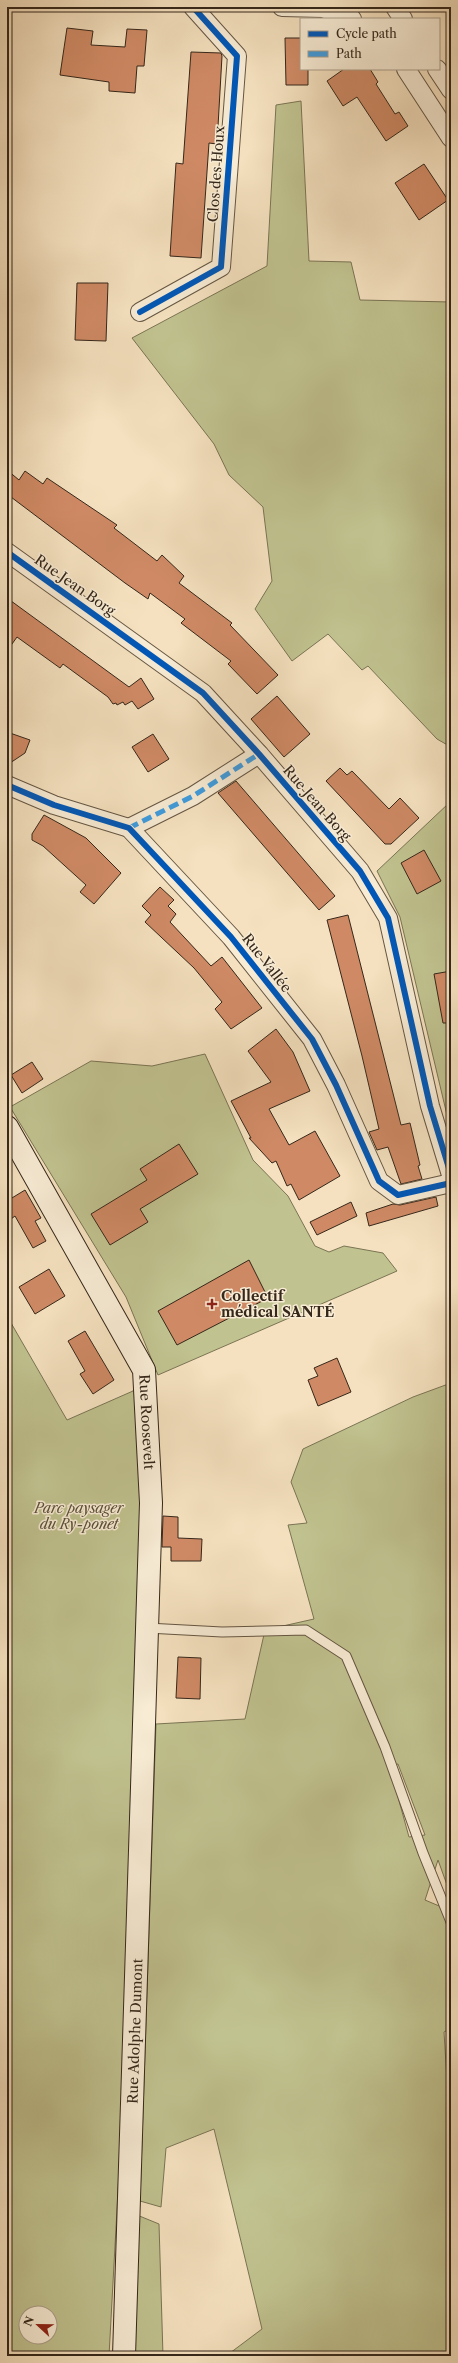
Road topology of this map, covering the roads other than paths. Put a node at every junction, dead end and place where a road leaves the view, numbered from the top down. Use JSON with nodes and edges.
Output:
{"nodes":[{"id":1,"x":193,"y":7,"type":"edge"},
{"id":2,"x":282,"y":7,"type":"edge"},
{"id":3,"x":395,"y":7,"type":"edge"},
{"id":4,"x":349,"y":18,"type":"edge"},
{"id":5,"x":402,"y":18,"type":"edge"},
{"id":6,"x":407,"y":70,"type":"edge"},
{"id":7,"x":438,"y":70,"type":"edge"},
{"id":8,"x":451,"y":90,"type":"edge"},
{"id":9,"x":451,"y":138,"type":"edge"},
{"id":10,"x":140,"y":312,"type":"dead end"},
{"id":11,"x":7,"y":552,"type":"edge"},
{"id":12,"x":259,"y":754,"type":"junction"},
{"id":13,"x":7,"y":784,"type":"edge"},
{"id":14,"x":129,"y":828,"type":"junction"},
{"id":15,"x":7,"y":1127,"type":"edge"},
{"id":16,"x":451,"y":1175,"type":"edge"},
{"id":17,"x":451,"y":1183,"type":"edge"},
{"id":18,"x":146,"y":1628,"type":"junction"},
{"id":19,"x":146,"y":1705,"type":"joint"},
{"id":20,"x":451,"y":1922,"type":"edge"},
{"id":21,"x":124,"y":2356,"type":"edge"}],
"edges":[{"from":1,"to":10,"type":"street","name":"Clos des Houx"},
{"from":2,"to":4,"type":"street"},
{"from":3,"to":5,"type":"street"},
{"from":6,"to":9,"type":"street"},
{"from":7,"to":8,"type":"street"},
{"from":11,"to":12,"type":"street","name":"Rue Jean Borg"},
{"from":12,"to":14,"type":"street"},
{"from":12,"to":16,"type":"street","name":"Rue Jean Borg"},
{"from":13,"to":14,"type":"street","name":"Rue Vallée"},
{"from":14,"to":17,"type":"street","name":"Rue Vallée"},
{"from":15,"to":18,"type":"main road","name":"Rue Roosevelt"},
{"from":18,"to":19,"type":"main road","name":"Rue Roosevelt"},
{"from":18,"to":20,"type":"lane"},
{"from":19,"to":21,"type":"main road","name":"Rue Adolphe Dumont"}]}
